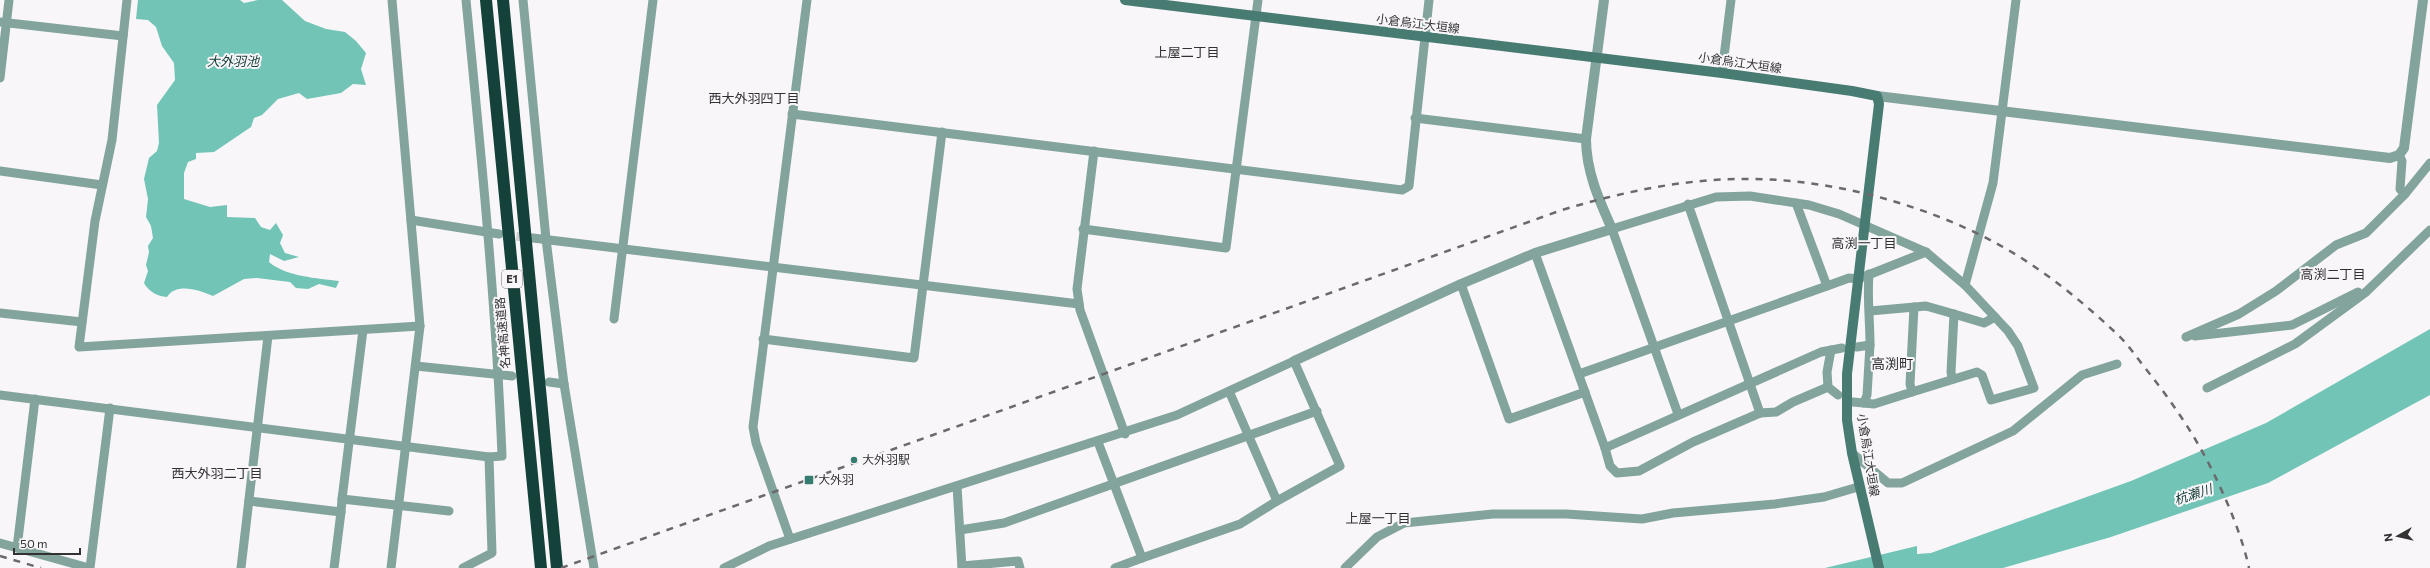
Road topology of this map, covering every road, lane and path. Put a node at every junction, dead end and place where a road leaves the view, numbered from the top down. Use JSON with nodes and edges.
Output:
{"nodes":[{"id":1,"x":9,"y":0,"type":"edge"},
{"id":2,"x":127,"y":0,"type":"edge"},
{"id":3,"x":392,"y":0,"type":"edge"},
{"id":4,"x":466,"y":0,"type":"edge"},
{"id":5,"x":486,"y":0,"type":"edge"},
{"id":6,"x":503,"y":0,"type":"edge"},
{"id":7,"x":523,"y":0,"type":"edge"},
{"id":8,"x":653,"y":0,"type":"edge"},
{"id":9,"x":807,"y":0,"type":"edge"},
{"id":10,"x":1125,"y":0,"type":"edge"},
{"id":11,"x":1258,"y":0,"type":"edge"},
{"id":12,"x":1429,"y":0,"type":"edge"},
{"id":13,"x":1604,"y":0,"type":"edge"},
{"id":14,"x":1731,"y":0,"type":"edge"},
{"id":15,"x":2016,"y":0,"type":"edge"},
{"id":16,"x":2423,"y":0,"type":"edge"},
{"id":17,"x":1255,"y":16,"type":"junction"},
{"id":18,"x":3,"y":22,"type":"edge"},
{"id":19,"x":123,"y":36,"type":"junction"},
{"id":20,"x":1424,"y":38,"type":"junction"},
{"id":21,"x":1597,"y":59,"type":"junction"},
{"id":22,"x":1722,"y":73,"type":"junction"},
{"id":23,"x":0,"y":78,"type":"edge"},
{"id":24,"x":1877,"y":96,"type":"junction"},
{"id":25,"x":2003,"y":111,"type":"junction"},
{"id":26,"x":792,"y":114,"type":"junction"},
{"id":27,"x":1415,"y":118,"type":"junction"},
{"id":28,"x":942,"y":132,"type":"junction"},
{"id":29,"x":1586,"y":139,"type":"junction"},
{"id":30,"x":1094,"y":151,"type":"junction"},
{"id":31,"x":2399,"y":155,"type":"junction"},
{"id":32,"x":2430,"y":163,"type":"edge"},
{"id":33,"x":1237,"y":169,"type":"junction"},
{"id":34,"x":0,"y":171,"type":"edge"},
{"id":35,"x":102,"y":185,"type":"junction"},
{"id":36,"x":2405,"y":194,"type":"junction"},
{"id":37,"x":1796,"y":203,"type":"junction"},
{"id":38,"x":1688,"y":204,"type":"junction"},
{"id":39,"x":411,"y":220,"type":"junction"},
{"id":40,"x":1864,"y":224,"type":"junction"},
{"id":41,"x":1083,"y":229,"type":"junction"},
{"id":42,"x":1612,"y":229,"type":"junction"},
{"id":43,"x":2430,"y":230,"type":"edge"},
{"id":44,"x":488,"y":232,"type":"junction"},
{"id":45,"x":499,"y":234,"type":"tunnel mouth"},
{"id":46,"x":533,"y":238,"type":"tunnel mouth"},
{"id":47,"x":546,"y":239,"type":"junction"},
{"id":48,"x":622,"y":248,"type":"junction"},
{"id":49,"x":1926,"y":252,"type":"junction"},
{"id":50,"x":1535,"y":253,"type":"junction"},
{"id":51,"x":772,"y":267,"type":"junction"},
{"id":52,"x":1869,"y":274,"type":"junction"},
{"id":53,"x":1858,"y":279,"type":"junction"},
{"id":54,"x":1461,"y":284,"type":"junction"},
{"id":55,"x":1966,"y":285,"type":"junction"},
{"id":56,"x":2374,"y":285,"type":"junction"},
{"id":57,"x":923,"y":286,"type":"junction"},
{"id":58,"x":1827,"y":286,"type":"junction"},
{"id":59,"x":1079,"y":304,"type":"junction"},
{"id":60,"x":1914,"y":307,"type":"junction"},
{"id":61,"x":1870,"y":311,"type":"junction"},
{"id":62,"x":0,"y":312,"type":"edge"},
{"id":63,"x":1954,"y":314,"type":"junction"},
{"id":64,"x":1995,"y":317,"type":"junction"},
{"id":65,"x":614,"y":318,"type":"dead end"},
{"id":66,"x":82,"y":322,"type":"junction"},
{"id":67,"x":1729,"y":322,"type":"junction"},
{"id":68,"x":420,"y":326,"type":"junction"},
{"id":69,"x":363,"y":330,"type":"junction"},
{"id":70,"x":268,"y":336,"type":"junction"},
{"id":71,"x":763,"y":339,"type":"junction"},
{"id":72,"x":1870,"y":345,"type":"junction"},
{"id":73,"x":1857,"y":347,"type":"dead end"},
{"id":74,"x":1654,"y":348,"type":"junction"},
{"id":75,"x":1842,"y":348,"type":"dead end"},
{"id":76,"x":1831,"y":350,"type":"junction"},
{"id":77,"x":1294,"y":361,"type":"junction"},
{"id":78,"x":2116,"y":364,"type":"dead end"},
{"id":79,"x":416,"y":366,"type":"junction"},
{"id":80,"x":1579,"y":374,"type":"junction"},
{"id":81,"x":499,"y":375,"type":"junction"},
{"id":82,"x":512,"y":376,"type":"dead end"},
{"id":83,"x":1952,"y":378,"type":"junction"},
{"id":84,"x":549,"y":382,"type":"dead end"},
{"id":85,"x":1751,"y":383,"type":"junction"},
{"id":86,"x":564,"y":384,"type":"junction"},
{"id":87,"x":1828,"y":388,"type":"junction"},
{"id":88,"x":2207,"y":388,"type":"dead end"},
{"id":89,"x":1229,"y":391,"type":"junction"},
{"id":90,"x":1585,"y":392,"type":"junction"},
{"id":91,"x":1912,"y":392,"type":"junction"},
{"id":92,"x":0,"y":395,"type":"edge"},
{"id":93,"x":1838,"y":395,"type":"dead end"},
{"id":94,"x":35,"y":399,"type":"junction"},
{"id":95,"x":1853,"y":402,"type":"dead end"},
{"id":96,"x":1864,"y":403,"type":"junction"},
{"id":97,"x":110,"y":408,"type":"junction"},
{"id":98,"x":1317,"y":411,"type":"junction"},
{"id":99,"x":1760,"y":413,"type":"junction"},
{"id":100,"x":1678,"y":414,"type":"junction"},
{"id":101,"x":258,"y":427,"type":"junction"},
{"id":102,"x":1125,"y":434,"type":"junction"},
{"id":103,"x":1248,"y":435,"type":"junction"},
{"id":104,"x":350,"y":439,"type":"junction"},
{"id":105,"x":1098,"y":442,"type":"junction"},
{"id":106,"x":406,"y":446,"type":"junction"},
{"id":107,"x":1605,"y":448,"type":"junction"},
{"id":108,"x":1852,"y":453,"type":"junction"},
{"id":109,"x":489,"y":457,"type":"junction"},
{"id":110,"x":1113,"y":483,"type":"junction"},
{"id":111,"x":957,"y":486,"type":"junction"},
{"id":112,"x":1860,"y":492,"type":"junction"},
{"id":113,"x":342,"y":499,"type":"junction"},
{"id":114,"x":249,"y":501,"type":"junction"},
{"id":115,"x":1277,"y":501,"type":"junction"},
{"id":116,"x":399,"y":505,"type":"junction"},
{"id":117,"x":449,"y":511,"type":"dead end"},
{"id":118,"x":341,"y":512,"type":"junction"},
{"id":119,"x":960,"y":530,"type":"junction"},
{"id":120,"x":790,"y":539,"type":"junction"},
{"id":121,"x":0,"y":543,"type":"edge"},
{"id":122,"x":17,"y":548,"type":"junction"},
{"id":123,"x":1142,"y":558,"type":"junction"},
{"id":124,"x":540,"y":563,"type":"edge"},
{"id":125,"x":962,"y":567,"type":"edge"},
{"id":126,"x":89,"y":568,"type":"edge"},
{"id":127,"x":241,"y":568,"type":"edge"},
{"id":128,"x":334,"y":568,"type":"edge"},
{"id":129,"x":391,"y":568,"type":"edge"},
{"id":130,"x":463,"y":568,"type":"edge"},
{"id":131,"x":557,"y":568,"type":"edge"},
{"id":132,"x":594,"y":568,"type":"edge"},
{"id":133,"x":724,"y":568,"type":"edge"},
{"id":134,"x":1020,"y":568,"type":"edge"},
{"id":135,"x":1114,"y":568,"type":"edge"},
{"id":136,"x":1345,"y":568,"type":"edge"},
{"id":137,"x":1879,"y":568,"type":"edge"}],
"edges":[{"from":1,"to":18,"type":"street"},
{"from":2,"to":19,"type":"street"},
{"from":3,"to":39,"type":"street"},
{"from":4,"to":44,"type":"street"},
{"from":5,"to":124,"type":"highway","name":"名神高速道路","number":"E1"},
{"from":6,"to":131,"type":"highway","number":"E1"},
{"from":7,"to":47,"type":"street"},
{"from":8,"to":48,"type":"street"},
{"from":9,"to":26,"type":"street"},
{"from":10,"to":17,"type":"main road","name":"小倉烏江大垣線"},
{"from":11,"to":17,"type":"street"},
{"from":12,"to":20,"type":"street"},
{"from":13,"to":21,"type":"street"},
{"from":14,"to":22,"type":"street"},
{"from":15,"to":25,"type":"street"},
{"from":16,"to":31,"type":"street"},
{"from":17,"to":20,"type":"main road","name":"小倉烏江大垣線"},
{"from":17,"to":33,"type":"street"},
{"from":18,"to":19,"type":"street"},
{"from":18,"to":23,"type":"street"},
{"from":19,"to":35,"type":"street"},
{"from":20,"to":21,"type":"main road","name":"小倉烏江大垣線"},
{"from":20,"to":27,"type":"street"},
{"from":21,"to":22,"type":"main road","name":"小倉烏江大垣線"},
{"from":21,"to":29,"type":"street"},
{"from":22,"to":24,"type":"main road","name":"小倉烏江大垣線"},
{"from":24,"to":25,"type":"street"},
{"from":24,"to":40,"type":"main road","name":"小倉烏江大垣線"},
{"from":25,"to":31,"type":"street"},
{"from":25,"to":55,"type":"street"},
{"from":26,"to":28,"type":"street"},
{"from":26,"to":51,"type":"street"},
{"from":27,"to":29,"type":"street"},
{"from":27,"to":33,"type":"street"},
{"from":28,"to":30,"type":"street"},
{"from":28,"to":57,"type":"street"},
{"from":29,"to":42,"type":"street"},
{"from":30,"to":33,"type":"street"},
{"from":30,"to":41,"type":"street"},
{"from":31,"to":36,"type":"street"},
{"from":32,"to":36,"type":"street"},
{"from":33,"to":41,"type":"street"},
{"from":34,"to":35,"type":"street"},
{"from":35,"to":66,"type":"street"},
{"from":36,"to":56,"type":"street"},
{"from":37,"to":38,"type":"street"},
{"from":37,"to":40,"type":"street"},
{"from":37,"to":58,"type":"street"},
{"from":38,"to":42,"type":"street"},
{"from":38,"to":67,"type":"street"},
{"from":39,"to":44,"type":"street"},
{"from":39,"to":68,"type":"street"},
{"from":40,"to":49,"type":"street"},
{"from":40,"to":53,"type":"main road","name":"小倉烏江大垣線"},
{"from":41,"to":59,"type":"street"},
{"from":42,"to":50,"type":"street"},
{"from":42,"to":74,"type":"street"},
{"from":43,"to":56,"type":"street"},
{"from":44,"to":45,"type":"street"},
{"from":44,"to":81,"type":"street"},
{"from":46,"to":47,"type":"street"},
{"from":47,"to":48,"type":"street"},
{"from":47,"to":86,"type":"street"},
{"from":48,"to":51,"type":"street"},
{"from":48,"to":65,"type":"street"},
{"from":49,"to":52,"type":"street"},
{"from":49,"to":55,"type":"street"},
{"from":50,"to":54,"type":"street"},
{"from":50,"to":80,"type":"street"},
{"from":51,"to":57,"type":"street"},
{"from":51,"to":71,"type":"street"},
{"from":52,"to":53,"type":"street"},
{"from":52,"to":61,"type":"street"},
{"from":53,"to":58,"type":"street"},
{"from":53,"to":108,"type":"main road","name":"小倉烏江大垣線"},
{"from":54,"to":77,"type":"street"},
{"from":54,"to":90,"type":"street"},
{"from":55,"to":64,"type":"street"},
{"from":56,"to":88,"type":"street"},
{"from":57,"to":59,"type":"street"},
{"from":57,"to":71,"type":"street"},
{"from":58,"to":67,"type":"street"},
{"from":59,"to":102,"type":"street"},
{"from":60,"to":61,"type":"street"},
{"from":60,"to":63,"type":"street"},
{"from":60,"to":91,"type":"street"},
{"from":61,"to":72,"type":"street"},
{"from":62,"to":66,"type":"street"},
{"from":63,"to":64,"type":"street"},
{"from":63,"to":83,"type":"street"},
{"from":64,"to":83,"type":"street"},
{"from":66,"to":70,"type":"street"},
{"from":67,"to":74,"type":"street"},
{"from":67,"to":85,"type":"street"},
{"from":68,"to":69,"type":"street"},
{"from":68,"to":79,"type":"street"},
{"from":69,"to":70,"type":"street"},
{"from":69,"to":104,"type":"street"},
{"from":70,"to":101,"type":"street"},
{"from":71,"to":120,"type":"street"},
{"from":72,"to":73,"type":"street"},
{"from":72,"to":96,"type":"street"},
{"from":74,"to":80,"type":"street"},
{"from":74,"to":100,"type":"street"},
{"from":75,"to":76,"type":"street"},
{"from":76,"to":85,"type":"street"},
{"from":76,"to":87,"type":"street"},
{"from":77,"to":89,"type":"street"},
{"from":77,"to":98,"type":"street"},
{"from":78,"to":108,"type":"street"},
{"from":79,"to":81,"type":"street"},
{"from":79,"to":106,"type":"street"},
{"from":80,"to":90,"type":"street"},
{"from":81,"to":82,"type":"street"},
{"from":81,"to":109,"type":"street"},
{"from":83,"to":91,"type":"street"},
{"from":84,"to":86,"type":"street"},
{"from":85,"to":99,"type":"street"},
{"from":85,"to":100,"type":"street"},
{"from":86,"to":132,"type":"street"},
{"from":87,"to":93,"type":"street"},
{"from":87,"to":99,"type":"street"},
{"from":89,"to":102,"type":"street"},
{"from":89,"to":103,"type":"street"},
{"from":90,"to":107,"type":"street"},
{"from":91,"to":96,"type":"street"},
{"from":92,"to":94,"type":"street"},
{"from":94,"to":97,"type":"street"},
{"from":94,"to":122,"type":"street"},
{"from":95,"to":96,"type":"street"},
{"from":97,"to":101,"type":"street"},
{"from":97,"to":126,"type":"street"},
{"from":98,"to":103,"type":"street"},
{"from":98,"to":115,"type":"street"},
{"from":99,"to":107,"type":"street"},
{"from":100,"to":107,"type":"street"},
{"from":101,"to":104,"type":"street"},
{"from":101,"to":114,"type":"street"},
{"from":102,"to":105,"type":"street"},
{"from":103,"to":110,"type":"street"},
{"from":103,"to":115,"type":"street"},
{"from":104,"to":106,"type":"street"},
{"from":104,"to":113,"type":"street"},
{"from":105,"to":110,"type":"street"},
{"from":105,"to":111,"type":"street"},
{"from":106,"to":109,"type":"street"},
{"from":106,"to":116,"type":"street"},
{"from":108,"to":112,"type":"main road","name":"小倉烏江大垣線"},
{"from":109,"to":130,"type":"street"},
{"from":110,"to":119,"type":"street"},
{"from":110,"to":123,"type":"street"},
{"from":111,"to":119,"type":"street"},
{"from":111,"to":120,"type":"street"},
{"from":112,"to":136,"type":"street"},
{"from":112,"to":137,"type":"main road","name":"小倉烏江大垣線"},
{"from":113,"to":116,"type":"street"},
{"from":113,"to":118,"type":"street"},
{"from":114,"to":118,"type":"street"},
{"from":114,"to":127,"type":"street"},
{"from":115,"to":123,"type":"street"},
{"from":116,"to":117,"type":"street"},
{"from":116,"to":129,"type":"street"},
{"from":118,"to":128,"type":"street"},
{"from":119,"to":125,"type":"street"},
{"from":120,"to":133,"type":"street"},
{"from":121,"to":122,"type":"street"},
{"from":122,"to":126,"type":"street"},
{"from":123,"to":135,"type":"street"},
{"from":125,"to":134,"type":"street"}]}
